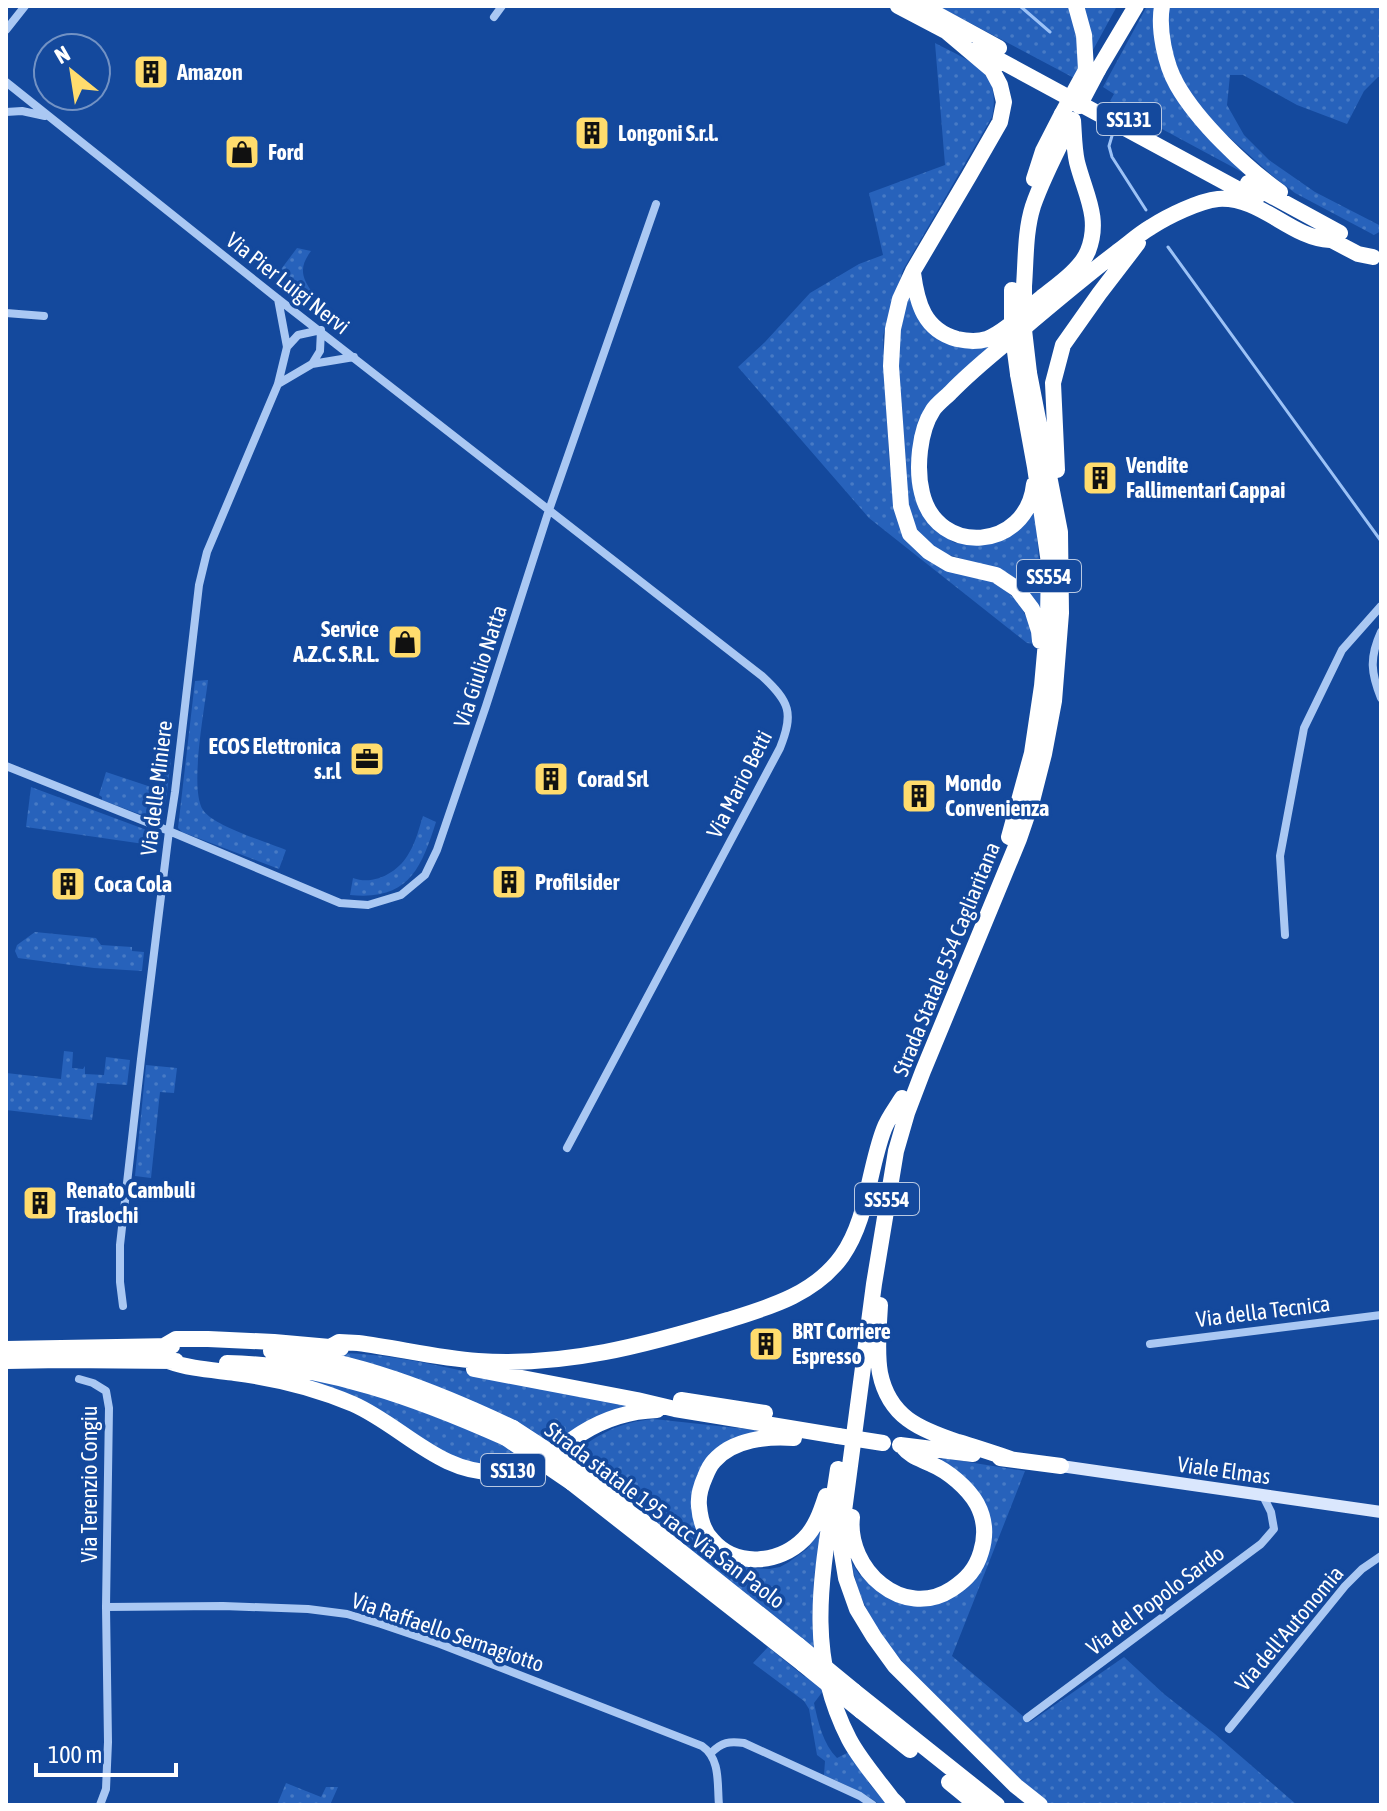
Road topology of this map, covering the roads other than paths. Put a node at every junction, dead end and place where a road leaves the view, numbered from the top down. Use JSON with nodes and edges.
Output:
{"nodes":[{"id":1,"x":25,"y":6,"type":"edge"},
{"id":2,"x":502,"y":6,"type":"edge"},
{"id":3,"x":898,"y":6,"type":"edge"},
{"id":4,"x":922,"y":6,"type":"edge"},
{"id":5,"x":1076,"y":6,"type":"edge"},
{"id":6,"x":1123,"y":6,"type":"edge"},
{"id":7,"x":1136,"y":6,"type":"edge"},
{"id":8,"x":1162,"y":6,"type":"edge"},
{"id":9,"x":494,"y":17,"type":"dead end"},
{"id":10,"x":6,"y":30,"type":"edge"},
{"id":11,"x":947,"y":32,"type":"junction"},
{"id":12,"x":1092,"y":70,"type":"junction"},
{"id":13,"x":6,"y":82,"type":"edge"},
{"id":14,"x":6,"y":112,"type":"edge"},
{"id":15,"x":1071,"y":113,"type":"junction"},
{"id":16,"x":50,"y":117,"type":"junction"},
{"id":17,"x":656,"y":204,"type":"dead end"},
{"id":18,"x":1152,"y":226,"type":"junction"},
{"id":19,"x":1334,"y":236,"type":"junction"},
{"id":20,"x":1377,"y":259,"type":"edge"},
{"id":21,"x":913,"y":271,"type":"junction"},
{"id":22,"x":278,"y":299,"type":"junction"},
{"id":23,"x":6,"y":313,"type":"edge"},
{"id":24,"x":44,"y":316,"type":"dead end"},
{"id":25,"x":321,"y":330,"type":"junction"},
{"id":26,"x":287,"y":347,"type":"junction"},
{"id":27,"x":354,"y":357,"type":"junction"},
{"id":28,"x":312,"y":364,"type":"junction"},
{"id":29,"x":1024,"y":374,"type":"junction"},
{"id":30,"x":278,"y":384,"type":"junction"},
{"id":31,"x":1035,"y":467,"type":"junction"},
{"id":32,"x":549,"y":510,"type":"junction"},
{"id":33,"x":1060,"y":532,"type":"junction"},
{"id":34,"x":1381,"y":606,"type":"edge"},
{"id":35,"x":1381,"y":632,"type":"edge"},
{"id":36,"x":1042,"y":686,"type":"junction"},
{"id":37,"x":1381,"y":698,"type":"edge"},
{"id":38,"x":6,"y":766,"type":"edge"},
{"id":39,"x":169,"y":831,"type":"junction"},
{"id":40,"x":1285,"y":935,"type":"dead end"},
{"id":41,"x":902,"y":1098,"type":"junction"},
{"id":42,"x":567,"y":1148,"type":"dead end"},
{"id":43,"x":889,"y":1186,"type":"junction"},
{"id":44,"x":123,"y":1306,"type":"dead end"},
{"id":45,"x":1381,"y":1315,"type":"edge"},
{"id":46,"x":1150,"y":1344,"type":"dead end"},
{"id":47,"x":332,"y":1346,"type":"junction"},
{"id":48,"x":6,"y":1349,"type":"edge"},
{"id":49,"x":166,"y":1354,"type":"junction"},
{"id":50,"x":6,"y":1361,"type":"edge"},
{"id":51,"x":79,"y":1379,"type":"dead end"},
{"id":52,"x":641,"y":1401,"type":"junction"},
{"id":53,"x":675,"y":1409,"type":"junction"},
{"id":54,"x":781,"y":1427,"type":"junction"},
{"id":55,"x":807,"y":1435,"type":"junction"},
{"id":56,"x":892,"y":1444,"type":"junction"},
{"id":57,"x":851,"y":1453,"type":"junction"},
{"id":58,"x":1011,"y":1459,"type":"junction"},
{"id":59,"x":1061,"y":1466,"type":"joint"},
{"id":60,"x":838,"y":1470,"type":"junction"},
{"id":61,"x":577,"y":1478,"type":"junction"},
{"id":62,"x":1263,"y":1496,"type":"junction"},
{"id":63,"x":1381,"y":1512,"type":"edge"},
{"id":64,"x":836,"y":1523,"type":"junction"},
{"id":65,"x":1381,"y":1556,"type":"edge"},
{"id":66,"x":106,"y":1607,"type":"junction"},
{"id":67,"x":1027,"y":1718,"type":"dead end"},
{"id":68,"x":1229,"y":1729,"type":"dead end"},
{"id":69,"x":711,"y":1753,"type":"junction"},
{"id":70,"x":100,"y":1805,"type":"edge"},
{"id":71,"x":719,"y":1805,"type":"edge"},
{"id":72,"x":873,"y":1805,"type":"edge"},
{"id":73,"x":898,"y":1805,"type":"edge"},
{"id":74,"x":977,"y":1805,"type":"edge"},
{"id":75,"x":997,"y":1805,"type":"edge"},
{"id":76,"x":1040,"y":1805,"type":"edge"}],
"edges":[{"from":1,"to":10,"type":"street"},
{"from":2,"to":9,"type":"street"},
{"from":3,"to":11,"type":"highway","number":"SS131"},
{"from":4,"to":19,"type":"highway","number":"SS131"},
{"from":5,"to":12,"type":"highway"},
{"from":6,"to":12,"type":"highway","name":"Strada Statale 554 Cagliaritana","number":"SS554"},
{"from":7,"to":12,"type":"highway","name":"Strada Statale 554 Cagliaritana","number":"SS554"},
{"from":8,"to":19,"type":"highway"},
{"from":11,"to":19,"type":"highway","number":"SS131"},
{"from":11,"to":21,"type":"highway"},
{"from":12,"to":15,"type":"highway","name":"Strada Statale 554 Cagliaritana","number":"SS554","bridge":true},
{"from":13,"to":16,"type":"street","name":"Via Pier Luigi Nervi"},
{"from":14,"to":16,"type":"street"},
{"from":15,"to":21,"type":"highway"},
{"from":15,"to":29,"type":"highway","name":"Strada Statale 554 Cagliaritana","number":"SS554","bridge":true},
{"from":16,"to":22,"type":"street","name":"Via Pier Luigi Nervi"},
{"from":17,"to":32,"type":"street","name":"Via Giulio Natta"},
{"from":18,"to":19,"type":"highway"},
{"from":18,"to":31,"type":"highway"},
{"from":18,"to":33,"type":"highway"},
{"from":19,"to":20,"type":"highway","number":"SS131"},
{"from":21,"to":36,"type":"highway"},
{"from":22,"to":25,"type":"street","name":"Via Pier Luigi Nervi"},
{"from":22,"to":26,"type":"street","name":"Via delle Miniere"},
{"from":23,"to":24,"type":"street"},
{"from":25,"to":26,"type":"street"},
{"from":25,"to":27,"type":"street","name":"Via Pier Luigi Nervi"},
{"from":25,"to":28,"type":"street"},
{"from":26,"to":30,"type":"street","name":"Via delle Miniere"},
{"from":27,"to":28,"type":"street"},
{"from":27,"to":32,"type":"street","name":"Via Pier Luigi Nervi"},
{"from":28,"to":30,"type":"street"},
{"from":29,"to":31,"type":"highway","name":"Strada Statale 554 Cagliaritana","number":"SS554"},
{"from":29,"to":33,"type":"highway","name":"Strada Statale 554 Cagliaritana","number":"SS554"},
{"from":30,"to":39,"type":"street","name":"Via delle Miniere"},
{"from":31,"to":36,"type":"highway","name":"Strada Statale 554 Cagliaritana","number":"SS554"},
{"from":32,"to":39,"type":"street","name":"Via Giulio Natta"},
{"from":32,"to":42,"type":"street","name":"Via Mario Betti"},
{"from":33,"to":43,"type":"highway","name":"Strada Statale 554 Cagliaritana","number":"SS554"},
{"from":34,"to":40,"type":"street"},
{"from":35,"to":37,"type":"street"},
{"from":36,"to":41,"type":"highway","name":"Strada Statale 554 Cagliaritana","number":"SS554"},
{"from":38,"to":39,"type":"street","name":"Via Giulio Natta"},
{"from":39,"to":44,"type":"street","name":"Via delle Miniere"},
{"from":41,"to":47,"type":"highway"},
{"from":41,"to":60,"type":"highway","name":"Strada Statale 554 Cagliaritana","number":"SS554"},
{"from":43,"to":57,"type":"highway","name":"Strada Statale 554 Cagliaritana","number":"SS554"},
{"from":43,"to":58,"type":"highway"},
{"from":45,"to":46,"type":"street","name":"Via della Tecnica"},
{"from":47,"to":49,"type":"highway","number":"SS130"},
{"from":47,"to":52,"type":"highway","number":"SS130"},
{"from":48,"to":49,"type":"highway","number":"SS130"},
{"from":49,"to":50,"type":"highway","number":"SS130"},
{"from":49,"to":53,"type":"highway","number":"SS130"},
{"from":49,"to":61,"type":"highway","name":"Strada statale 195 racc Via San Paolo","bridge":true},
{"from":51,"to":66,"type":"street","name":"Via Terenzio Congiu"},
{"from":52,"to":53,"type":"highway","number":"SS130"},
{"from":52,"to":54,"type":"highway"},
{"from":53,"to":54,"type":"highway","number":"SS130"},
{"from":54,"to":55,"type":"highway","number":"SS130"},
{"from":55,"to":56,"type":"highway","bridge":true},
{"from":55,"to":60,"type":"highway"},
{"from":56,"to":57,"type":"highway"},
{"from":56,"to":58,"type":"highway"},
{"from":57,"to":64,"type":"highway","name":"Strada Statale 554 Cagliaritana","number":"SS554"},
{"from":58,"to":59,"type":"highway"},
{"from":59,"to":62,"type":"main road","name":"Viale Elmas"},
{"from":60,"to":64,"type":"highway","name":"Strada Statale 554 Cagliaritana","number":"SS554"},
{"from":61,"to":74,"type":"highway","name":"Strada statale 195 racc Via San Paolo","bridge":true},
{"from":61,"to":75,"type":"highway","name":"Strada statale 195 racc Via San Paolo","bridge":true},
{"from":62,"to":63,"type":"main road","name":"Viale Elmas"},
{"from":62,"to":67,"type":"street","name":"Via del Popolo Sardo"},
{"from":64,"to":73,"type":"highway"},
{"from":64,"to":76,"type":"highway"},
{"from":65,"to":68,"type":"street","name":"Via dell'Autonomia"},
{"from":66,"to":69,"type":"street","name":"Via Raffaello Sernagiotto"},
{"from":66,"to":70,"type":"street"},
{"from":69,"to":71,"type":"street"},
{"from":69,"to":72,"type":"street"}]}
